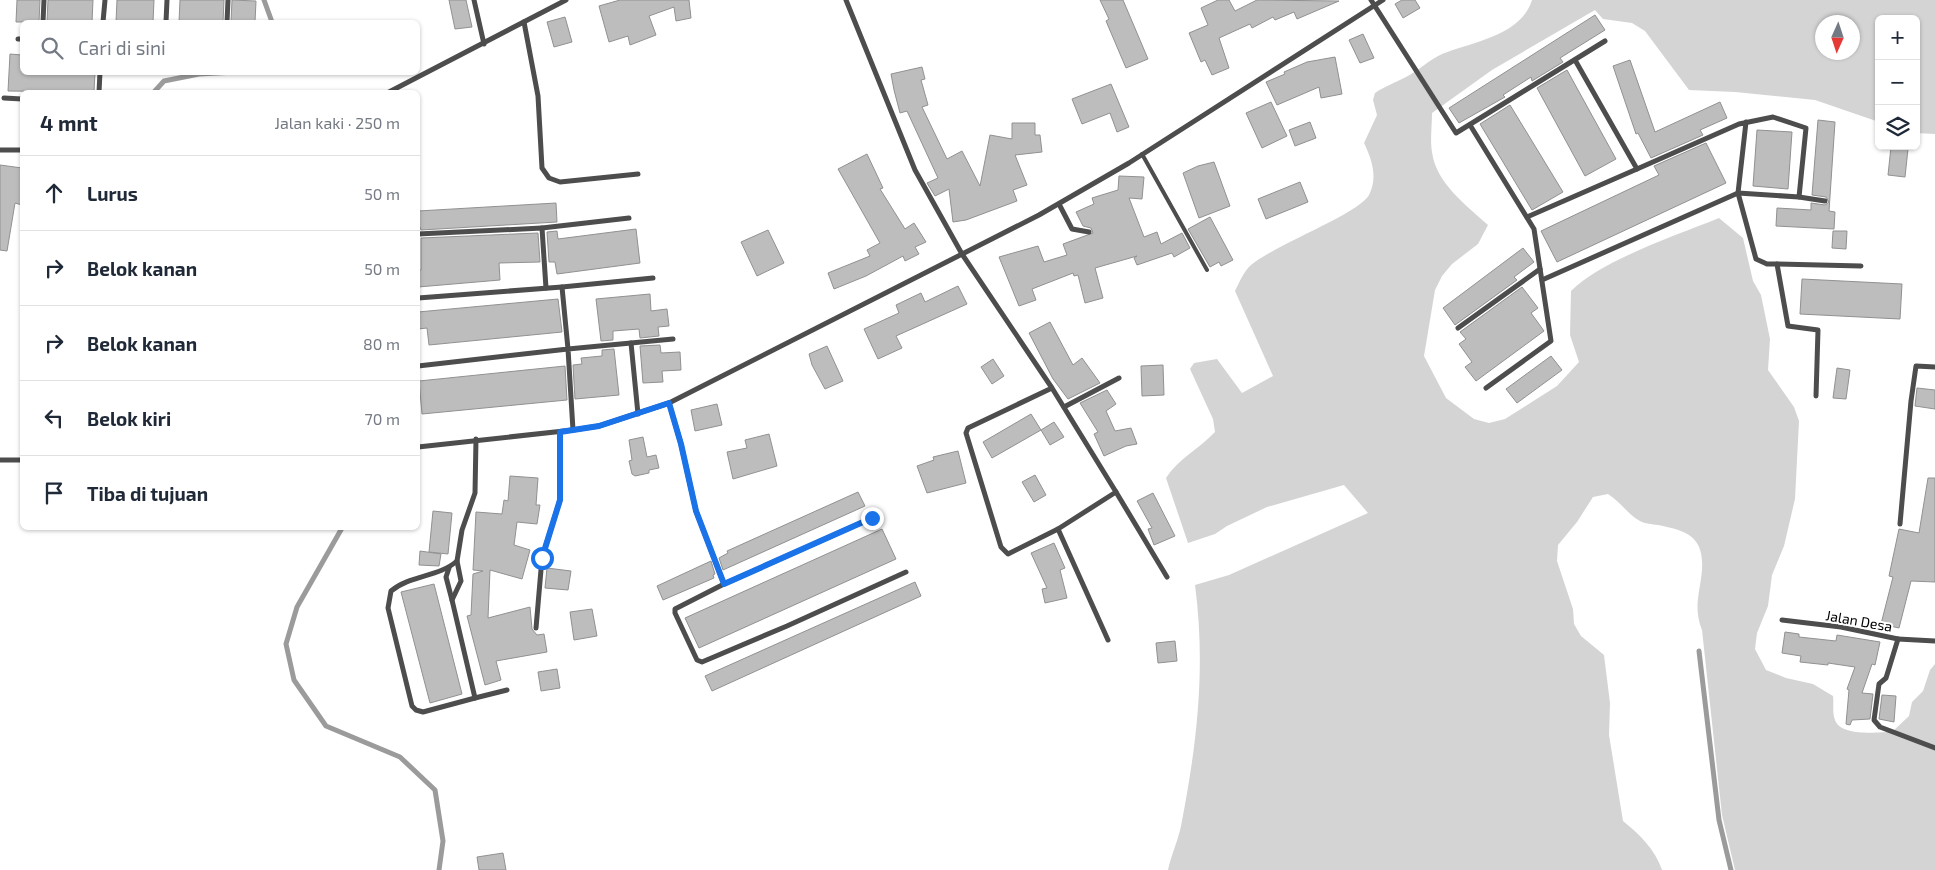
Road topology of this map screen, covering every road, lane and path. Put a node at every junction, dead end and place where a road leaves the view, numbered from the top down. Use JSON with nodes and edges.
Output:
{"nodes":[{"id":1,"x":44,"y":0,"type":"edge"},
{"id":2,"x":105,"y":0,"type":"edge"},
{"id":3,"x":167,"y":0,"type":"edge"},
{"id":4,"x":228,"y":0,"type":"edge"},
{"id":5,"x":474,"y":0,"type":"edge"},
{"id":6,"x":566,"y":0,"type":"edge"},
{"id":7,"x":846,"y":0,"type":"edge"},
{"id":8,"x":1383,"y":0,"type":"edge"},
{"id":9,"x":1373,"y":2,"type":"edge"},
{"id":10,"x":43,"y":20,"type":"edge"},
{"id":11,"x":103,"y":20,"type":"edge"},
{"id":12,"x":166,"y":20,"type":"edge"},
{"id":13,"x":227,"y":20,"type":"edge"},
{"id":14,"x":524,"y":22,"type":"junction"},
{"id":15,"x":1605,"y":41,"type":"dead end"},
{"id":16,"x":484,"y":44,"type":"junction"},
{"id":17,"x":1575,"y":60,"type":"junction"},
{"id":18,"x":100,"y":75,"type":"edge"},
{"id":19,"x":99,"y":90,"type":"edge"},
{"id":20,"x":393,"y":90,"type":"edge"},
{"id":21,"x":4,"y":98,"type":"dead end"},
{"id":22,"x":20,"y":99,"type":"edge"},
{"id":23,"x":1746,"y":122,"type":"junction"},
{"id":24,"x":1470,"y":125,"type":"junction"},
{"id":25,"x":0,"y":150,"type":"edge"},
{"id":26,"x":20,"y":150,"type":"edge"},
{"id":27,"x":1142,"y":154,"type":"junction"},
{"id":28,"x":1638,"y":169,"type":"junction"},
{"id":29,"x":638,"y":174,"type":"dead end"},
{"id":30,"x":1738,"y":193,"type":"junction"},
{"id":31,"x":1799,"y":197,"type":"junction"},
{"id":32,"x":1825,"y":201,"type":"dead end"},
{"id":33,"x":1059,"y":204,"type":"junction"},
{"id":34,"x":1527,"y":217,"type":"junction"},
{"id":35,"x":629,"y":218,"type":"dead end"},
{"id":36,"x":542,"y":228,"type":"junction"},
{"id":37,"x":1089,"y":232,"type":"dead end"},
{"id":38,"x":420,"y":234,"type":"edge"},
{"id":39,"x":962,"y":254,"type":"junction"},
{"id":40,"x":1777,"y":264,"type":"junction"},
{"id":41,"x":1861,"y":266,"type":"dead end"},
{"id":42,"x":1540,"y":269,"type":"junction"},
{"id":43,"x":1207,"y":270,"type":"dead end"},
{"id":44,"x":652,"y":278,"type":"dead end"},
{"id":45,"x":1542,"y":280,"type":"junction"},
{"id":46,"x":562,"y":287,"type":"junction"},
{"id":47,"x":546,"y":288,"type":"junction"},
{"id":48,"x":420,"y":298,"type":"edge"},
{"id":49,"x":1458,"y":328,"type":"dead end"},
{"id":50,"x":673,"y":339,"type":"dead end"},
{"id":51,"x":631,"y":343,"type":"junction"},
{"id":52,"x":568,"y":349,"type":"junction"},
{"id":53,"x":420,"y":366,"type":"edge"},
{"id":54,"x":1935,"y":367,"type":"edge"},
{"id":55,"x":1119,"y":378,"type":"dead end"},
{"id":56,"x":1052,"y":388,"type":"junction"},
{"id":57,"x":1486,"y":388,"type":"dead end"},
{"id":58,"x":1816,"y":396,"type":"dead end"},
{"id":59,"x":669,"y":403,"type":"junction"},
{"id":60,"x":1064,"y":407,"type":"junction"},
{"id":61,"x":638,"y":414,"type":"junction"},
{"id":62,"x":574,"y":430,"type":"junction"},
{"id":63,"x":560,"y":432,"type":"junction"},
{"id":64,"x":476,"y":439,"type":"junction"},
{"id":65,"x":420,"y":447,"type":"edge"},
{"id":66,"x":0,"y":460,"type":"edge"},
{"id":67,"x":20,"y":460,"type":"edge"},
{"id":68,"x":1116,"y":492,"type":"junction"},
{"id":69,"x":872,"y":518,"type":"dead end"},
{"id":70,"x":1900,"y":524,"type":"dead end"},
{"id":71,"x":1058,"y":529,"type":"junction"},
{"id":72,"x":457,"y":561,"type":"junction"},
{"id":73,"x":449,"y":568,"type":"junction"},
{"id":74,"x":906,"y":572,"type":"dead end"},
{"id":75,"x":1167,"y":577,"type":"dead end"},
{"id":76,"x":724,"y":584,"type":"junction"},
{"id":77,"x":452,"y":600,"type":"junction"},
{"id":78,"x":1782,"y":620,"type":"dead end"},
{"id":79,"x":536,"y":628,"type":"dead end"},
{"id":80,"x":1898,"y":639,"type":"junction"},
{"id":81,"x":1108,"y":640,"type":"dead end"},
{"id":82,"x":1935,"y":641,"type":"edge"},
{"id":83,"x":507,"y":690,"type":"dead end"},
{"id":84,"x":475,"y":698,"type":"junction"},
{"id":85,"x":1935,"y":748,"type":"edge"}],
"edges":[{"from":1,"to":10,"type":"street"},
{"from":2,"to":11,"type":"street"},
{"from":3,"to":12,"type":"street"},
{"from":4,"to":13,"type":"street"},
{"from":5,"to":16,"type":"street"},
{"from":6,"to":14,"type":"street"},
{"from":7,"to":39,"type":"street"},
{"from":8,"to":9,"type":"street"},
{"from":9,"to":24,"type":"street"},
{"from":9,"to":27,"type":"street"},
{"from":14,"to":16,"type":"street"},
{"from":14,"to":29,"type":"street"},
{"from":15,"to":17,"type":"street"},
{"from":16,"to":20,"type":"street"},
{"from":17,"to":24,"type":"street"},
{"from":17,"to":28,"type":"street"},
{"from":18,"to":19,"type":"street"},
{"from":21,"to":22,"type":"street"},
{"from":23,"to":28,"type":"street"},
{"from":23,"to":30,"type":"street"},
{"from":23,"to":31,"type":"street"},
{"from":24,"to":34,"type":"street"},
{"from":25,"to":26,"type":"street"},
{"from":27,"to":33,"type":"street"},
{"from":27,"to":43,"type":"lane"},
{"from":28,"to":34,"type":"street"},
{"from":30,"to":31,"type":"street"},
{"from":30,"to":40,"type":"street"},
{"from":30,"to":45,"type":"street"},
{"from":31,"to":32,"type":"street"},
{"from":33,"to":37,"type":"street"},
{"from":33,"to":39,"type":"street"},
{"from":34,"to":42,"type":"street"},
{"from":35,"to":36,"type":"street"},
{"from":36,"to":38,"type":"street"},
{"from":36,"to":47,"type":"street"},
{"from":39,"to":56,"type":"street"},
{"from":39,"to":59,"type":"street"},
{"from":40,"to":41,"type":"street"},
{"from":40,"to":58,"type":"street"},
{"from":42,"to":45,"type":"street"},
{"from":42,"to":49,"type":"street"},
{"from":44,"to":46,"type":"street"},
{"from":45,"to":57,"type":"street"},
{"from":46,"to":47,"type":"street"},
{"from":46,"to":52,"type":"street"},
{"from":47,"to":48,"type":"street"},
{"from":50,"to":51,"type":"street"},
{"from":51,"to":52,"type":"street"},
{"from":51,"to":61,"type":"street"},
{"from":52,"to":53,"type":"street"},
{"from":52,"to":62,"type":"street"},
{"from":54,"to":70,"type":"street"},
{"from":55,"to":60,"type":"street"},
{"from":56,"to":60,"type":"street"},
{"from":56,"to":71,"type":"street"},
{"from":59,"to":61,"type":"street"},
{"from":59,"to":76,"type":"street"},
{"from":60,"to":68,"type":"street"},
{"from":61,"to":62,"type":"street"},
{"from":62,"to":63,"type":"street"},
{"from":63,"to":64,"type":"street"},
{"from":63,"to":79,"type":"street"},
{"from":64,"to":65,"type":"street"},
{"from":64,"to":72,"type":"street"},
{"from":66,"to":67,"type":"street"},
{"from":68,"to":71,"type":"street"},
{"from":68,"to":75,"type":"street"},
{"from":69,"to":76,"type":"street"},
{"from":71,"to":81,"type":"street"},
{"from":72,"to":73,"type":"street"},
{"from":72,"to":77,"type":"street"},
{"from":73,"to":77,"type":"street"},
{"from":73,"to":84,"type":"street"},
{"from":74,"to":76,"type":"street"},
{"from":77,"to":84,"type":"street"},
{"from":78,"to":80,"type":"street","name":"Jalan Desa"},
{"from":80,"to":82,"type":"street"},
{"from":80,"to":85,"type":"street","name":"Jalan Desa"},
{"from":83,"to":84,"type":"street"}]}
